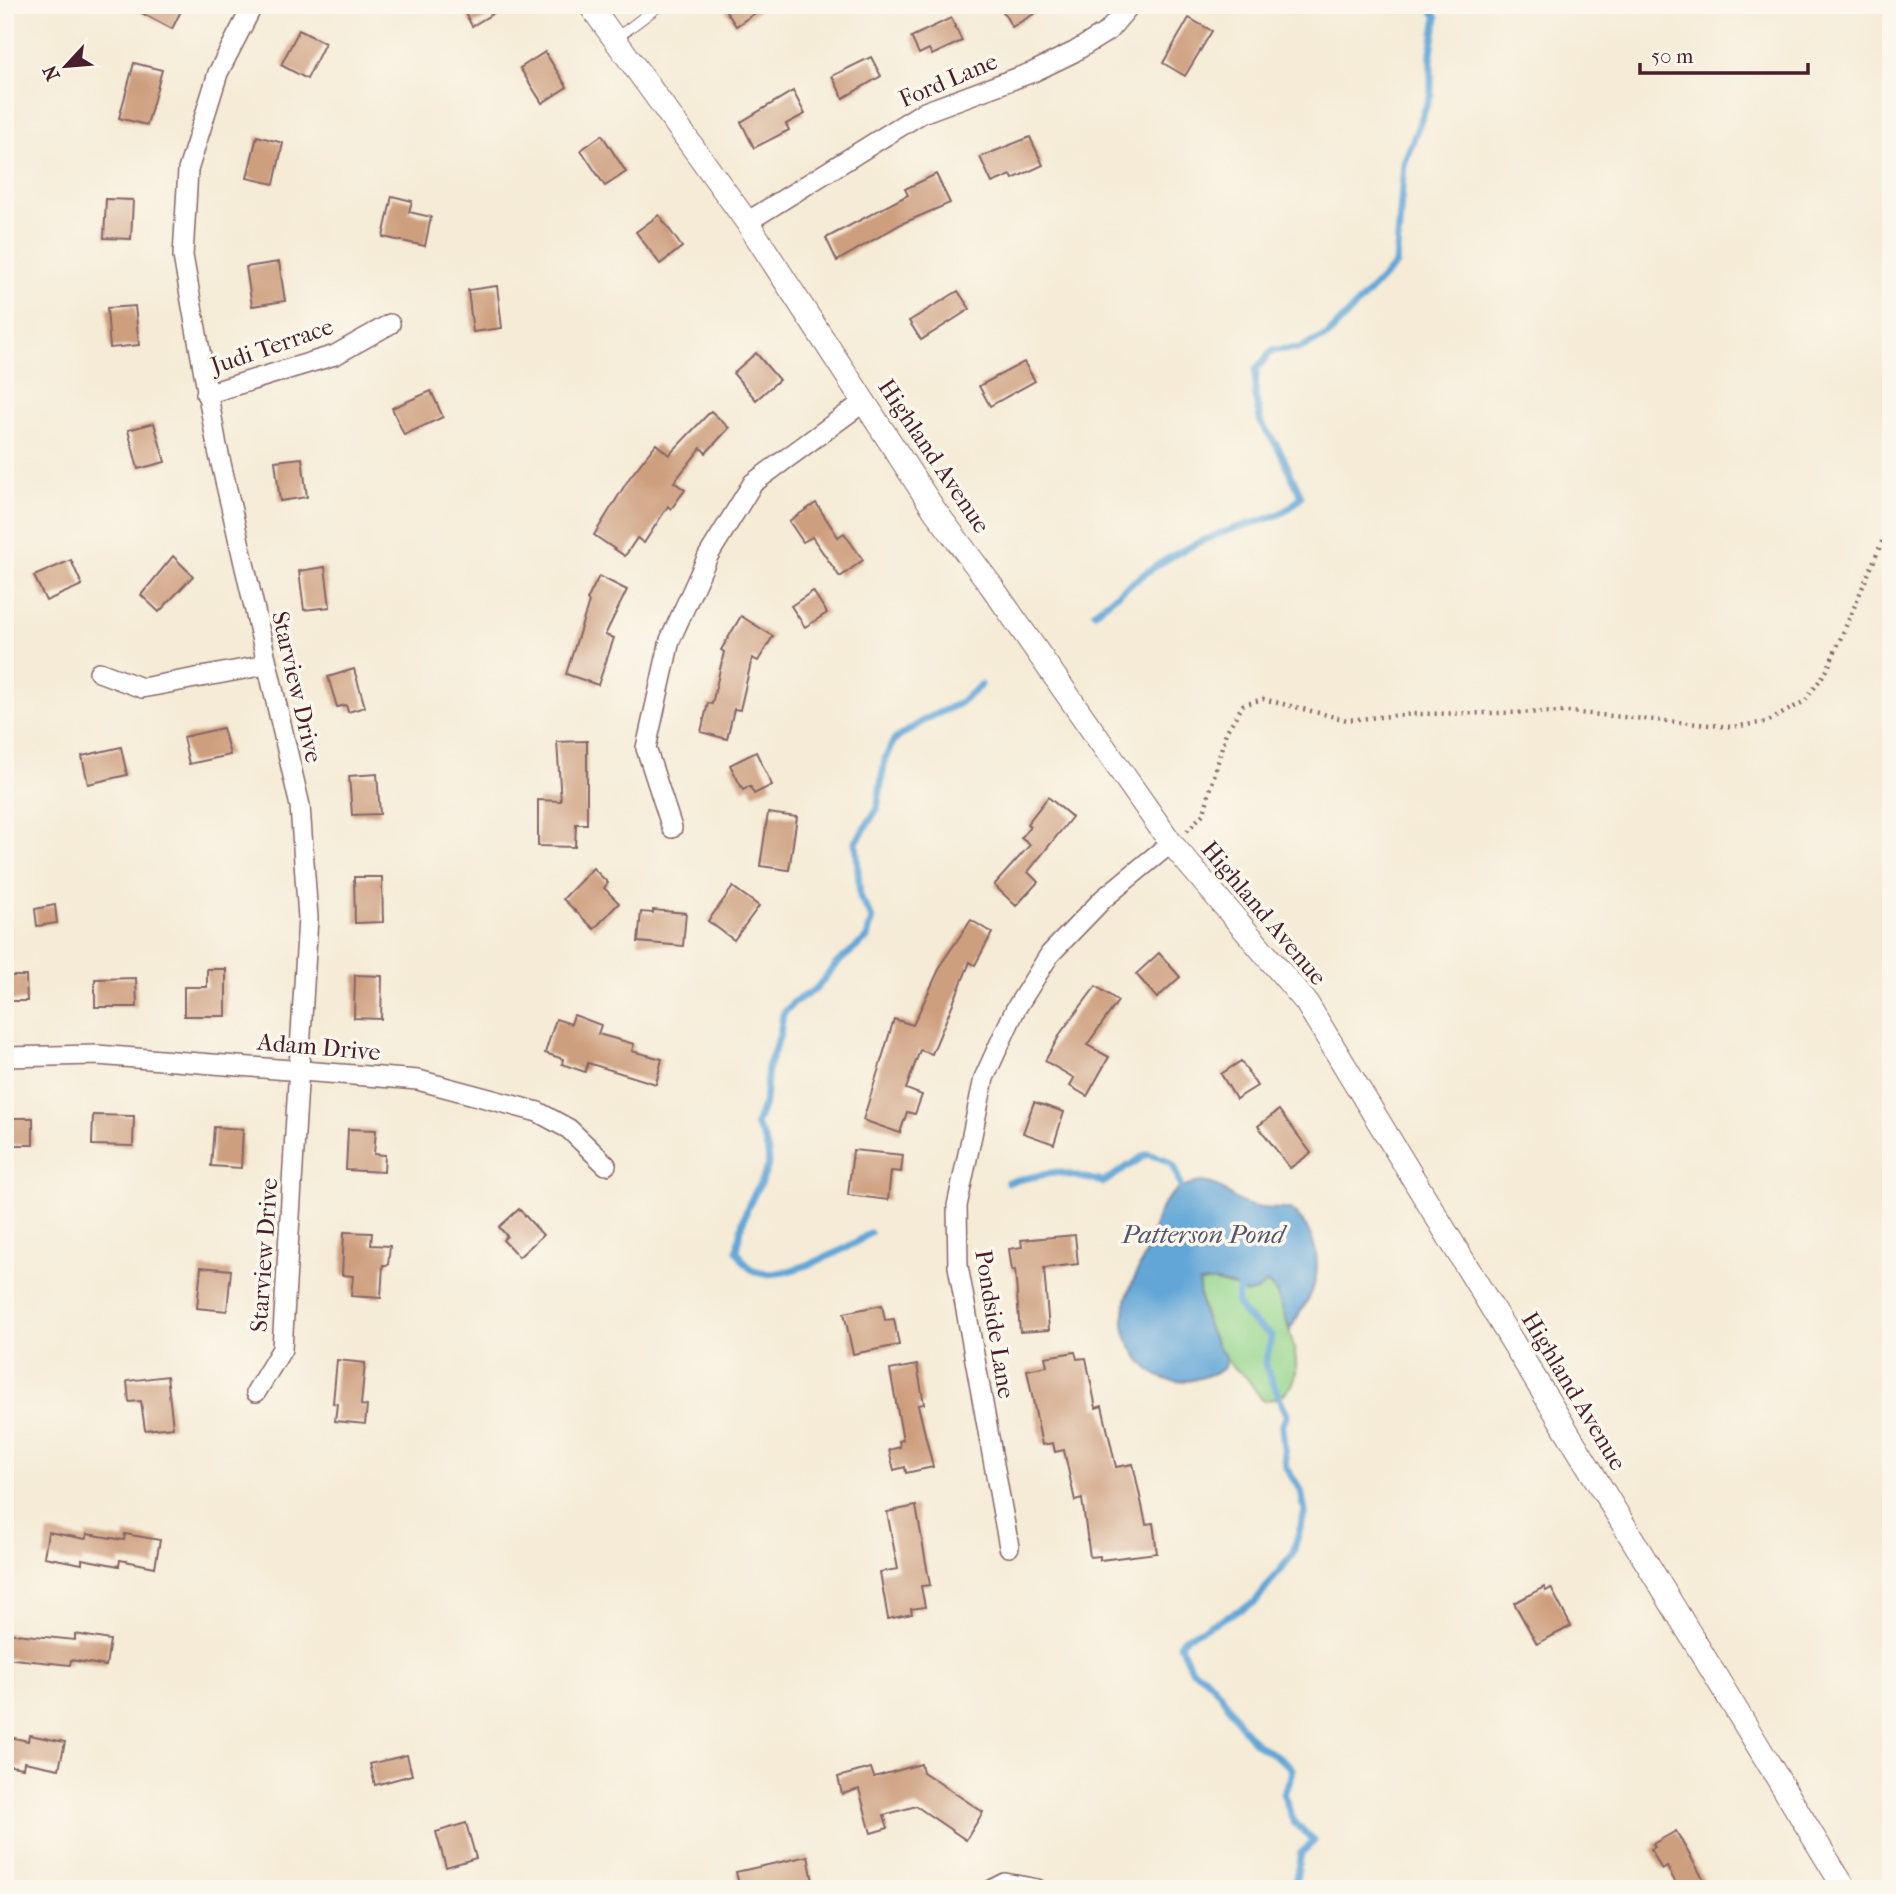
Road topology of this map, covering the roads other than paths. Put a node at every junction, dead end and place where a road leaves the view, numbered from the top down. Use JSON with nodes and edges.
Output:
{"nodes":[{"id":1,"x":253,"y":5,"type":"edge"},
{"id":2,"x":590,"y":5,"type":"edge"},
{"id":3,"x":660,"y":5,"type":"edge"},
{"id":4,"x":1130,"y":5,"type":"edge"},
{"id":5,"x":614,"y":39,"type":"junction"},
{"id":6,"x":747,"y":222,"type":"junction"},
{"id":7,"x":390,"y":324,"type":"dead end"},
{"id":8,"x":206,"y":394,"type":"junction"},
{"id":9,"x":865,"y":401,"type":"junction"},
{"id":10,"x":266,"y":665,"type":"junction"},
{"id":11,"x":99,"y":671,"type":"dead end"},
{"id":12,"x":672,"y":828,"type":"dead end"},
{"id":13,"x":1171,"y":843,"type":"junction"},
{"id":14,"x":5,"y":1057,"type":"edge"},
{"id":15,"x":300,"y":1070,"type":"junction"},
{"id":16,"x":606,"y":1165,"type":"dead end"},
{"id":17,"x":256,"y":1392,"type":"dead end"},
{"id":18,"x":1009,"y":1548,"type":"dead end"},
{"id":19,"x":993,"y":1889,"type":"edge"},
{"id":20,"x":1037,"y":1889,"type":"edge"},
{"id":21,"x":1845,"y":1889,"type":"edge"}],
"edges":[{"from":1,"to":8,"type":"street","name":"Starview Drive"},
{"from":2,"to":5,"type":"street","name":"Highland Avenue"},
{"from":3,"to":5,"type":"lane"},
{"from":4,"to":6,"type":"street","name":"Ford Lane"},
{"from":5,"to":6,"type":"street","name":"Highland Avenue"},
{"from":6,"to":9,"type":"street","name":"Highland Avenue"},
{"from":7,"to":8,"type":"street","name":"Judi Terrace"},
{"from":8,"to":10,"type":"street","name":"Starview Drive"},
{"from":9,"to":12,"type":"street"},
{"from":9,"to":13,"type":"street","name":"Highland Avenue"},
{"from":10,"to":11,"type":"street"},
{"from":10,"to":15,"type":"street","name":"Starview Drive"},
{"from":13,"to":18,"type":"street","name":"Pondside Lane"},
{"from":13,"to":21,"type":"street","name":"Highland Avenue"},
{"from":14,"to":15,"type":"street","name":"Adam Drive"},
{"from":15,"to":16,"type":"street","name":"Adam Drive"},
{"from":15,"to":17,"type":"street","name":"Starview Drive"},
{"from":19,"to":20,"type":"street"}]}
